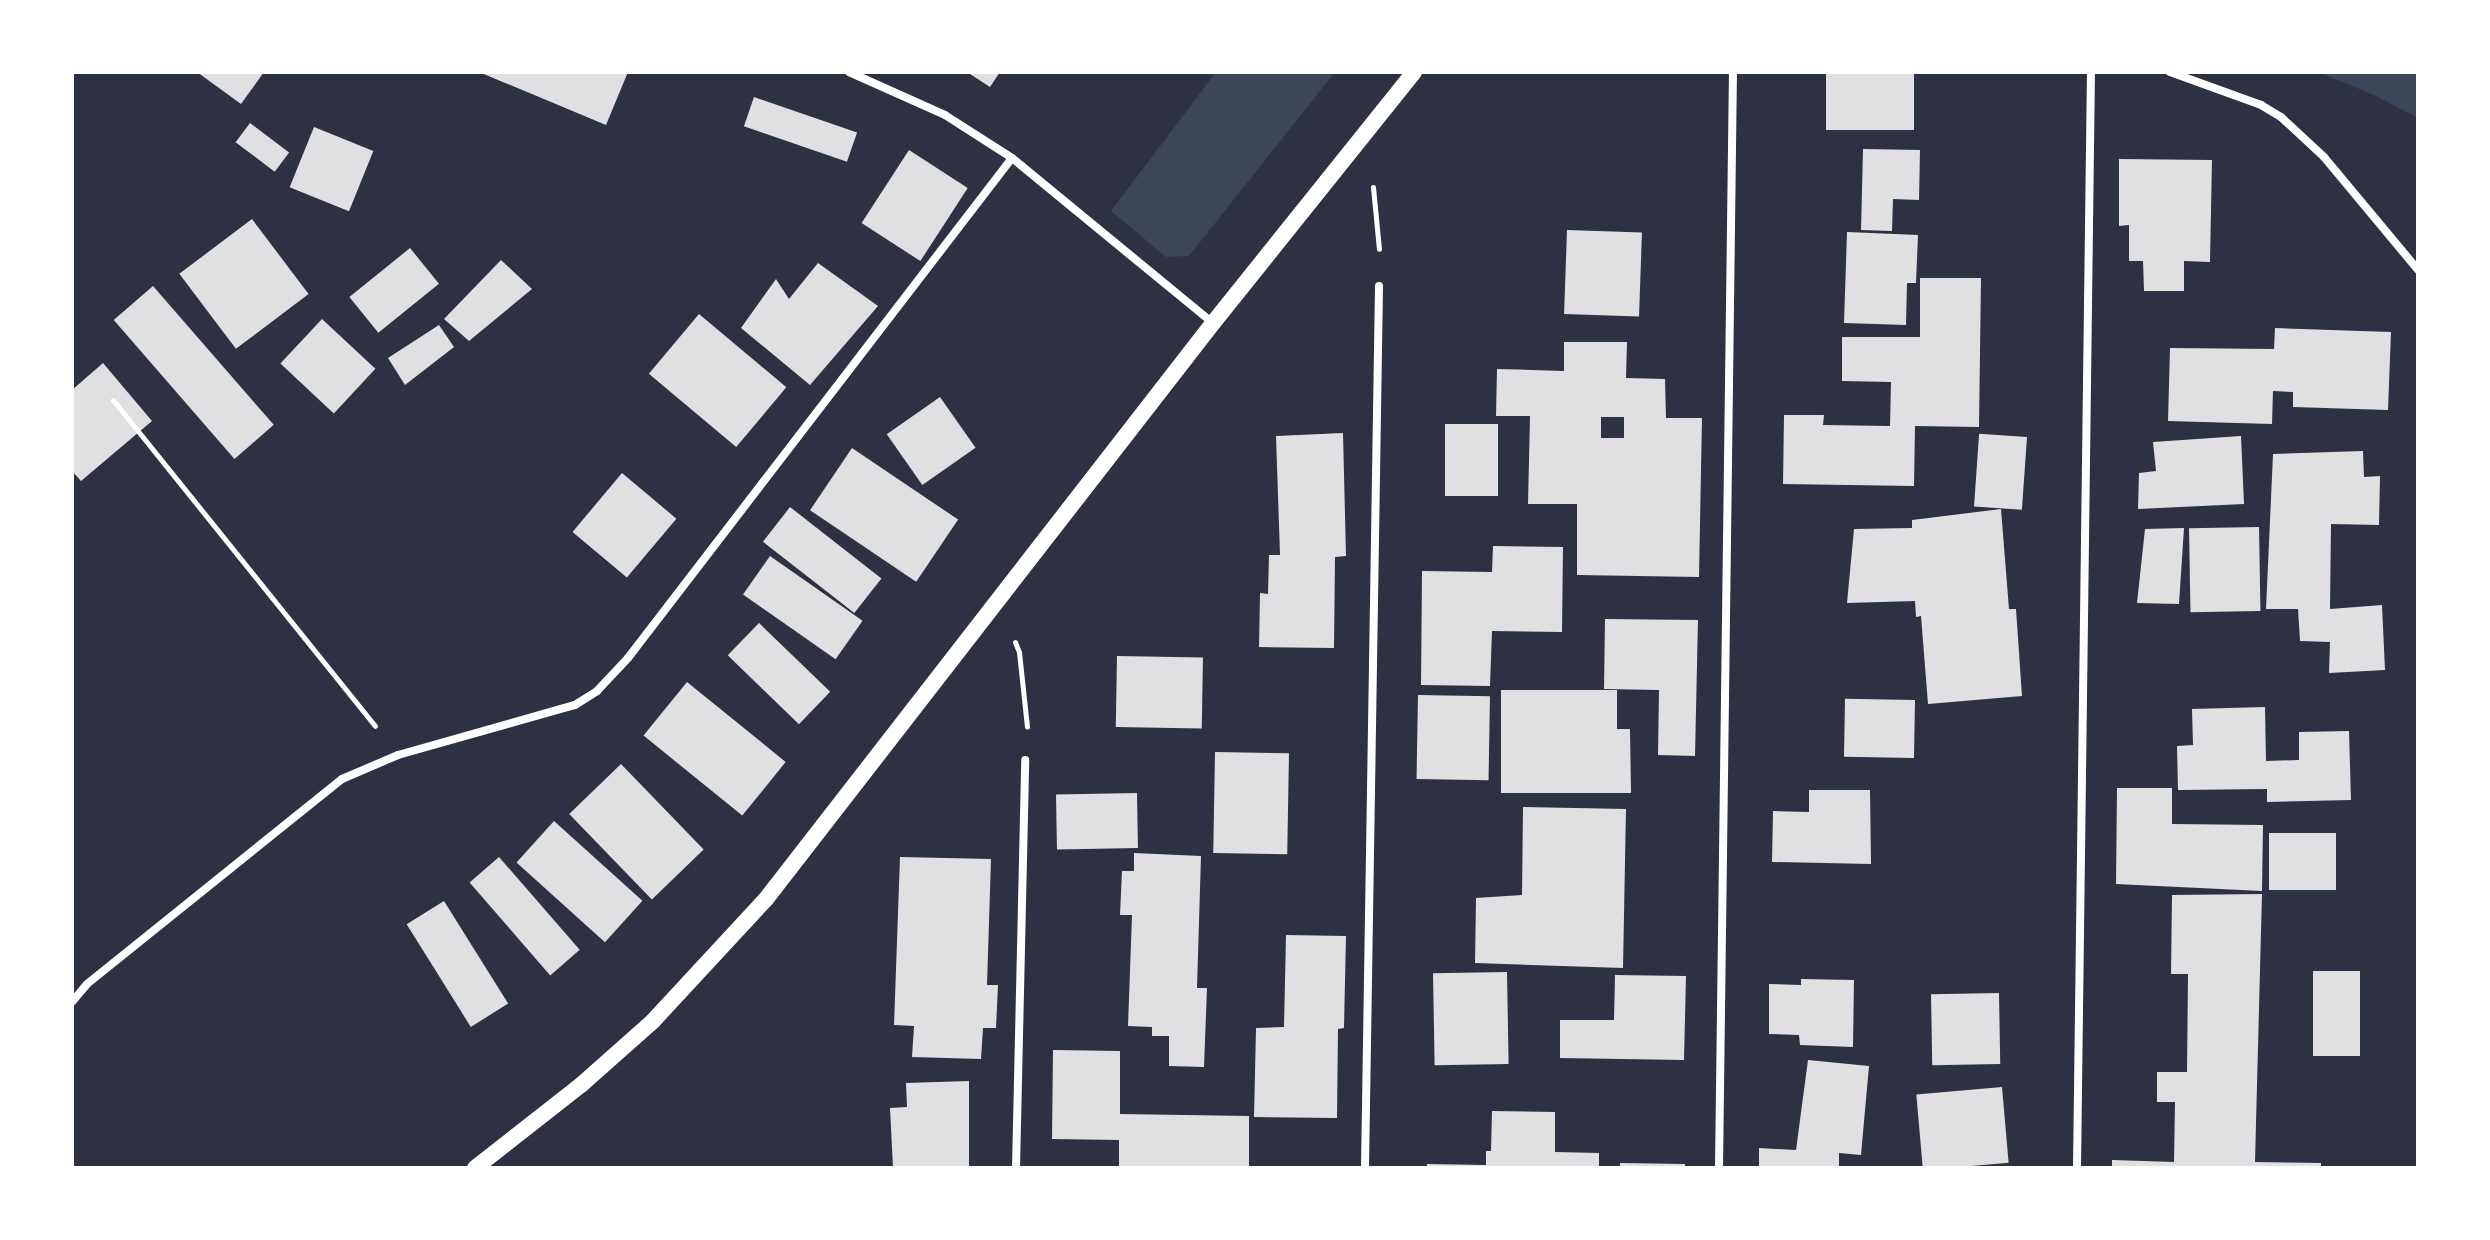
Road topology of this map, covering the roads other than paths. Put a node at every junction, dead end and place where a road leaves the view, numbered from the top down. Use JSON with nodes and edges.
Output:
{"nodes":[{"id":1,"x":849,"y":72,"type":"edge"},
{"id":2,"x":1414,"y":72,"type":"edge"},
{"id":3,"x":1733,"y":72,"type":"edge"},
{"id":4,"x":2091,"y":72,"type":"edge"},
{"id":5,"x":2170,"y":72,"type":"edge"},
{"id":6,"x":1012,"y":158,"type":"junction"},
{"id":7,"x":2418,"y":270,"type":"edge"},
{"id":8,"x":1379,"y":286,"type":"dead end"},
{"id":9,"x":1213,"y":323,"type":"junction"},
{"id":10,"x":1025,"y":760,"type":"dead end"},
{"id":11,"x":72,"y":1002,"type":"edge"},
{"id":12,"x":475,"y":1168,"type":"edge"},
{"id":13,"x":1016,"y":1168,"type":"edge"},
{"id":14,"x":1365,"y":1168,"type":"edge"},
{"id":15,"x":1719,"y":1168,"type":"edge"},
{"id":16,"x":2077,"y":1168,"type":"edge"}],
"edges":[{"from":1,"to":6,"type":"street"},
{"from":2,"to":9,"type":"main road"},
{"from":3,"to":15,"type":"street"},
{"from":4,"to":16,"type":"street"},
{"from":5,"to":7,"type":"street"},
{"from":6,"to":9,"type":"street"},
{"from":6,"to":11,"type":"street"},
{"from":8,"to":14,"type":"street"},
{"from":9,"to":12,"type":"main road"},
{"from":10,"to":13,"type":"street"}]}
